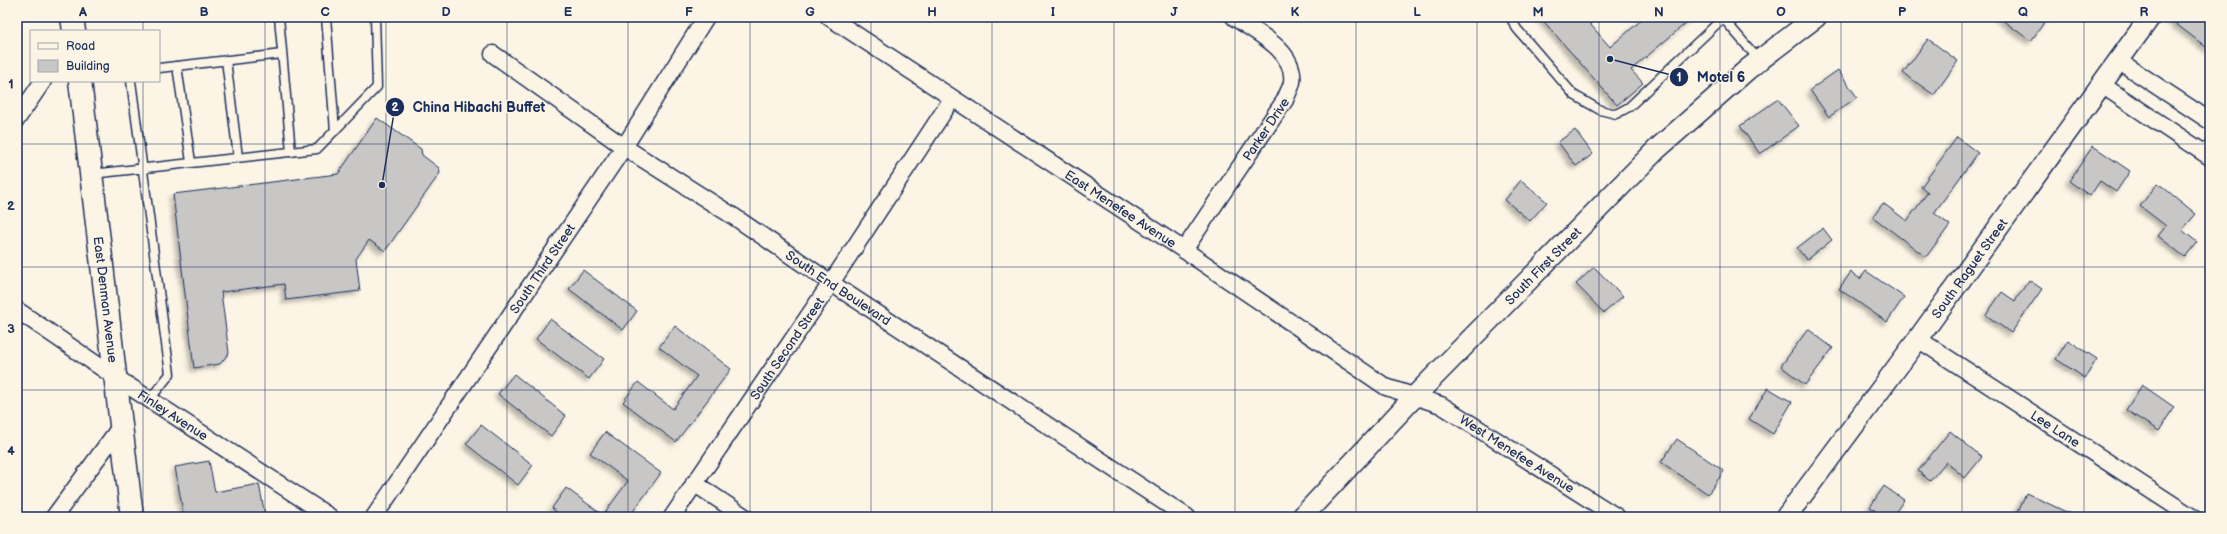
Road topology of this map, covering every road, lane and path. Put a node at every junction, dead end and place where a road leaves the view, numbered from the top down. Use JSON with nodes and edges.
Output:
{"nodes":[{"id":1,"x":72,"y":17,"type":"edge"},
{"id":2,"x":279,"y":17,"type":"edge"},
{"id":3,"x":326,"y":17,"type":"edge"},
{"id":4,"x":375,"y":17,"type":"edge"},
{"id":5,"x":706,"y":17,"type":"edge"},
{"id":6,"x":829,"y":17,"type":"edge"},
{"id":7,"x":1234,"y":17,"type":"edge"},
{"id":8,"x":1510,"y":17,"type":"edge"},
{"id":9,"x":1722,"y":17,"type":"edge"},
{"id":10,"x":1816,"y":17,"type":"edge"},
{"id":11,"x":1827,"y":17,"type":"edge"},
{"id":12,"x":2150,"y":17,"type":"edge"},
{"id":13,"x":74,"y":30,"type":"edge"},
{"id":14,"x":1799,"y":31,"type":"junction"},
{"id":15,"x":282,"y":54,"type":"junction"},
{"id":16,"x":493,"y":54,"type":"dead end"},
{"id":17,"x":226,"y":60,"type":"junction"},
{"id":18,"x":1759,"y":61,"type":"junction"},
{"id":19,"x":2119,"y":61,"type":"junction"},
{"id":20,"x":177,"y":66,"type":"junction"},
{"id":21,"x":160,"y":68,"type":"edge"},
{"id":22,"x":42,"y":82,"type":"edge"},
{"id":23,"x":80,"y":82,"type":"edge"},
{"id":24,"x":131,"y":82,"type":"edge"},
{"id":25,"x":2102,"y":85,"type":"junction"},
{"id":26,"x":952,"y":99,"type":"junction"},
{"id":27,"x":17,"y":119,"type":"edge"},
{"id":28,"x":2210,"y":121,"type":"edge"},
{"id":29,"x":335,"y":131,"type":"junction"},
{"id":30,"x":624,"y":147,"type":"junction"},
{"id":31,"x":291,"y":152,"type":"junction"},
{"id":32,"x":238,"y":157,"type":"junction"},
{"id":33,"x":2210,"y":157,"type":"edge"},
{"id":34,"x":190,"y":162,"type":"junction"},
{"id":35,"x":142,"y":167,"type":"junction"},
{"id":36,"x":91,"y":174,"type":"junction"},
{"id":37,"x":1184,"y":250,"type":"junction"},
{"id":38,"x":831,"y":283,"type":"junction"},
{"id":39,"x":17,"y":310,"type":"edge"},
{"id":40,"x":1918,"y":339,"type":"junction"},
{"id":41,"x":115,"y":377,"type":"junction"},
{"id":42,"x":1414,"y":396,"type":"junction"},
{"id":43,"x":150,"y":399,"type":"junction"},
{"id":44,"x":121,"y":426,"type":"junction"},
{"id":45,"x":694,"y":483,"type":"junction"},
{"id":46,"x":54,"y":517,"type":"edge"},
{"id":47,"x":132,"y":517,"type":"edge"},
{"id":48,"x":330,"y":517,"type":"edge"},
{"id":49,"x":374,"y":517,"type":"edge"},
{"id":50,"x":672,"y":517,"type":"edge"},
{"id":51,"x":745,"y":517,"type":"edge"},
{"id":52,"x":1187,"y":517,"type":"edge"},
{"id":53,"x":1302,"y":517,"type":"edge"},
{"id":54,"x":1617,"y":517,"type":"edge"},
{"id":55,"x":1786,"y":517,"type":"edge"},
{"id":56,"x":2192,"y":517,"type":"edge"}],
"edges":[{"from":1,"to":13,"type":"main road"},
{"from":2,"to":15,"type":"lane"},
{"from":3,"to":29,"type":"lane"},
{"from":4,"to":29,"type":"lane"},
{"from":5,"to":30,"type":"street","name":"South Third Street"},
{"from":6,"to":26,"type":"street","name":"East Menefee Avenue"},
{"from":7,"to":37,"type":"street","name":"Parker Drive"},
{"from":8,"to":9,"type":"lane"},
{"from":9,"to":18,"type":"lane"},
{"from":10,"to":14,"type":"street","name":"South First Street"},
{"from":11,"to":14,"type":"street","name":"South First Street"},
{"from":12,"to":19,"type":"street","name":"South Raguet Street"},
{"from":14,"to":18,"type":"street","name":"South First Street"},
{"from":15,"to":17,"type":"lane"},
{"from":15,"to":31,"type":"lane"},
{"from":16,"to":30,"type":"street","name":"South End Boulevard"},
{"from":17,"to":20,"type":"lane"},
{"from":17,"to":32,"type":"lane"},
{"from":18,"to":42,"type":"street","name":"South First Street"},
{"from":19,"to":25,"type":"street","name":"South Raguet Street"},
{"from":19,"to":28,"type":"street"},
{"from":20,"to":21,"type":"lane"},
{"from":20,"to":34,"type":"lane"},
{"from":22,"to":27,"type":"street"},
{"from":23,"to":36,"type":"main road","name":"East Denman Avenue"},
{"from":24,"to":35,"type":"lane"},
{"from":25,"to":33,"type":"street"},
{"from":25,"to":40,"type":"street","name":"South Raguet Street"},
{"from":26,"to":37,"type":"street","name":"East Menefee Avenue"},
{"from":26,"to":38,"type":"street","name":"South Second Street"},
{"from":29,"to":31,"type":"lane"},
{"from":30,"to":38,"type":"street","name":"South End Boulevard"},
{"from":30,"to":49,"type":"street","name":"South Third Street"},
{"from":31,"to":32,"type":"lane"},
{"from":32,"to":34,"type":"lane"},
{"from":34,"to":35,"type":"lane"},
{"from":35,"to":36,"type":"lane"},
{"from":35,"to":43,"type":"lane"},
{"from":36,"to":41,"type":"main road","name":"East Denman Avenue"},
{"from":37,"to":42,"type":"street","name":"East Menefee Avenue"},
{"from":38,"to":45,"type":"street","name":"South Second Street"},
{"from":38,"to":52,"type":"street","name":"South End Boulevard"},
{"from":39,"to":41,"type":"street","name":"Finley Avenue"},
{"from":40,"to":55,"type":"street","name":"South Raguet Street"},
{"from":40,"to":56,"type":"street","name":"Lee Lane"},
{"from":41,"to":43,"type":"street","name":"Finley Avenue"},
{"from":41,"to":44,"type":"main road","name":"East Denman Avenue"},
{"from":42,"to":53,"type":"street","name":"South First Street"},
{"from":42,"to":54,"type":"street","name":"West Menefee Avenue"},
{"from":43,"to":48,"type":"street","name":"Finley Avenue"},
{"from":44,"to":46,"type":"street"},
{"from":44,"to":47,"type":"main road","name":"East Denman Avenue"},
{"from":45,"to":50,"type":"street","name":"South Second Street"},
{"from":45,"to":51,"type":"street"}]}
